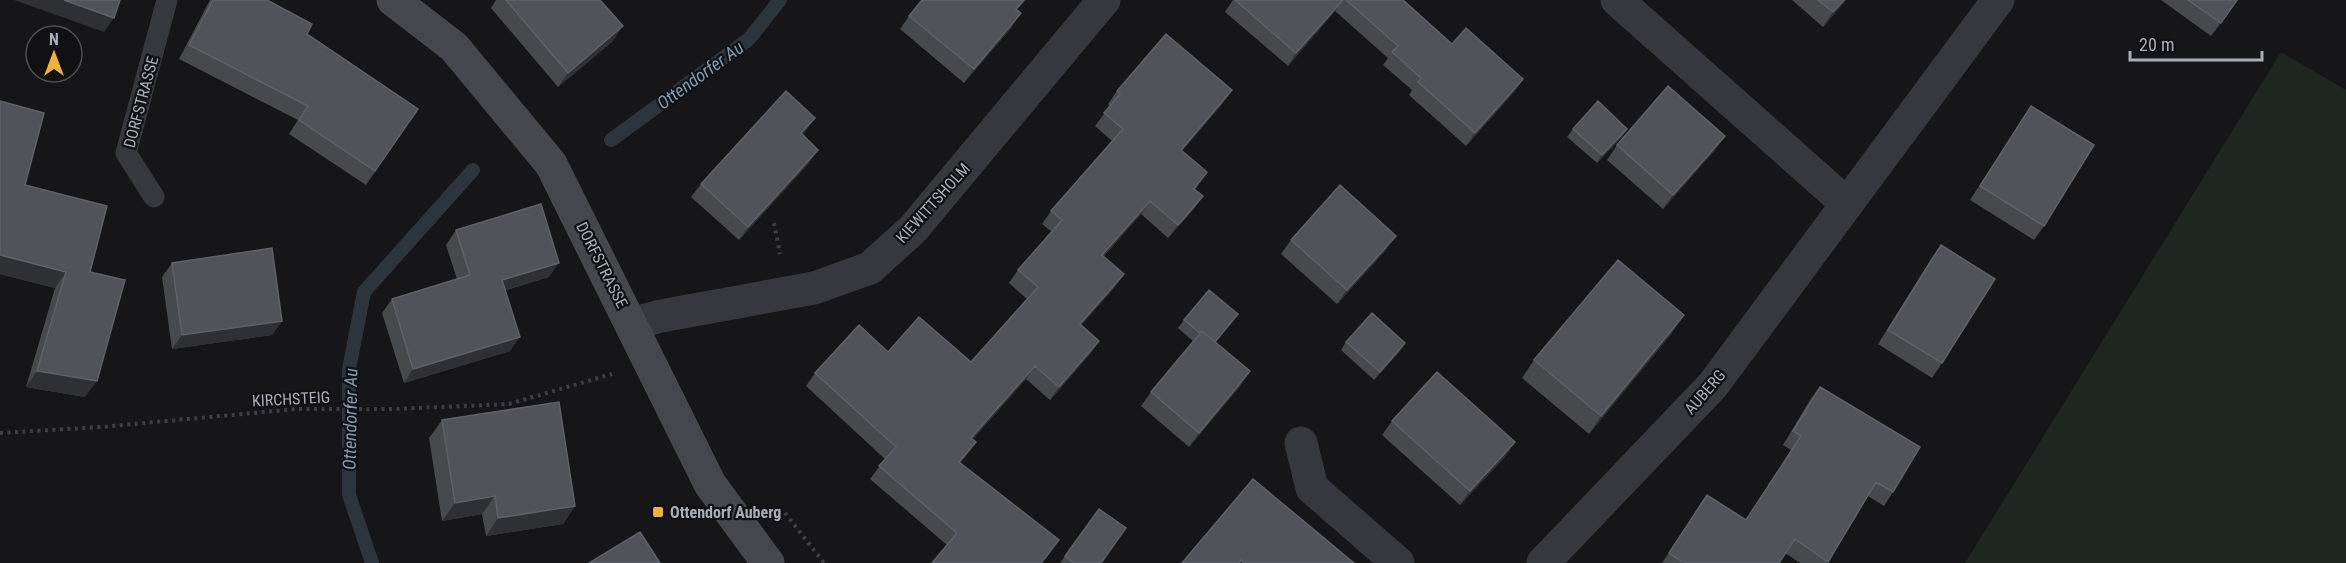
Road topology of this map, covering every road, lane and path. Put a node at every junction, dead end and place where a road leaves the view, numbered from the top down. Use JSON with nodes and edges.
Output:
{"nodes":[{"id":1,"x":167,"y":0,"type":"edge"},
{"id":2,"x":1104,"y":0,"type":"edge"},
{"id":3,"x":1617,"y":0,"type":"edge"},
{"id":4,"x":1998,"y":0,"type":"edge"},
{"id":5,"x":410,"y":5,"type":"edge"},
{"id":6,"x":154,"y":197,"type":"dead end"},
{"id":7,"x":1846,"y":203,"type":"junction"},
{"id":8,"x":631,"y":324,"type":"junction"},
{"id":9,"x":649,"y":363,"type":"junction"},
{"id":10,"x":0,"y":433,"type":"edge"},
{"id":11,"x":1301,"y":443,"type":"dead end"},
{"id":12,"x":768,"y":563,"type":"edge"},
{"id":13,"x":1398,"y":563,"type":"edge"},
{"id":14,"x":1543,"y":563,"type":"edge"}],
"edges":[{"from":1,"to":6,"type":"lane","name":"DORFSTRASSE"},
{"from":2,"to":8,"type":"street","name":"KIEWITTSHOLM"},
{"from":3,"to":7,"type":"street"},
{"from":4,"to":7,"type":"street","name":"AUBERG"},
{"from":5,"to":8,"type":"main road","name":"DORFSTRASSE"},
{"from":7,"to":14,"type":"street","name":"AUBERG"},
{"from":8,"to":9,"type":"main road","name":"DORFSTRASSE"},
{"from":9,"to":10,"type":"path","name":"KIRCHSTEIG"},
{"from":9,"to":12,"type":"main road","name":"DORFSTRASSE"},
{"from":11,"to":13,"type":"street"}]}
